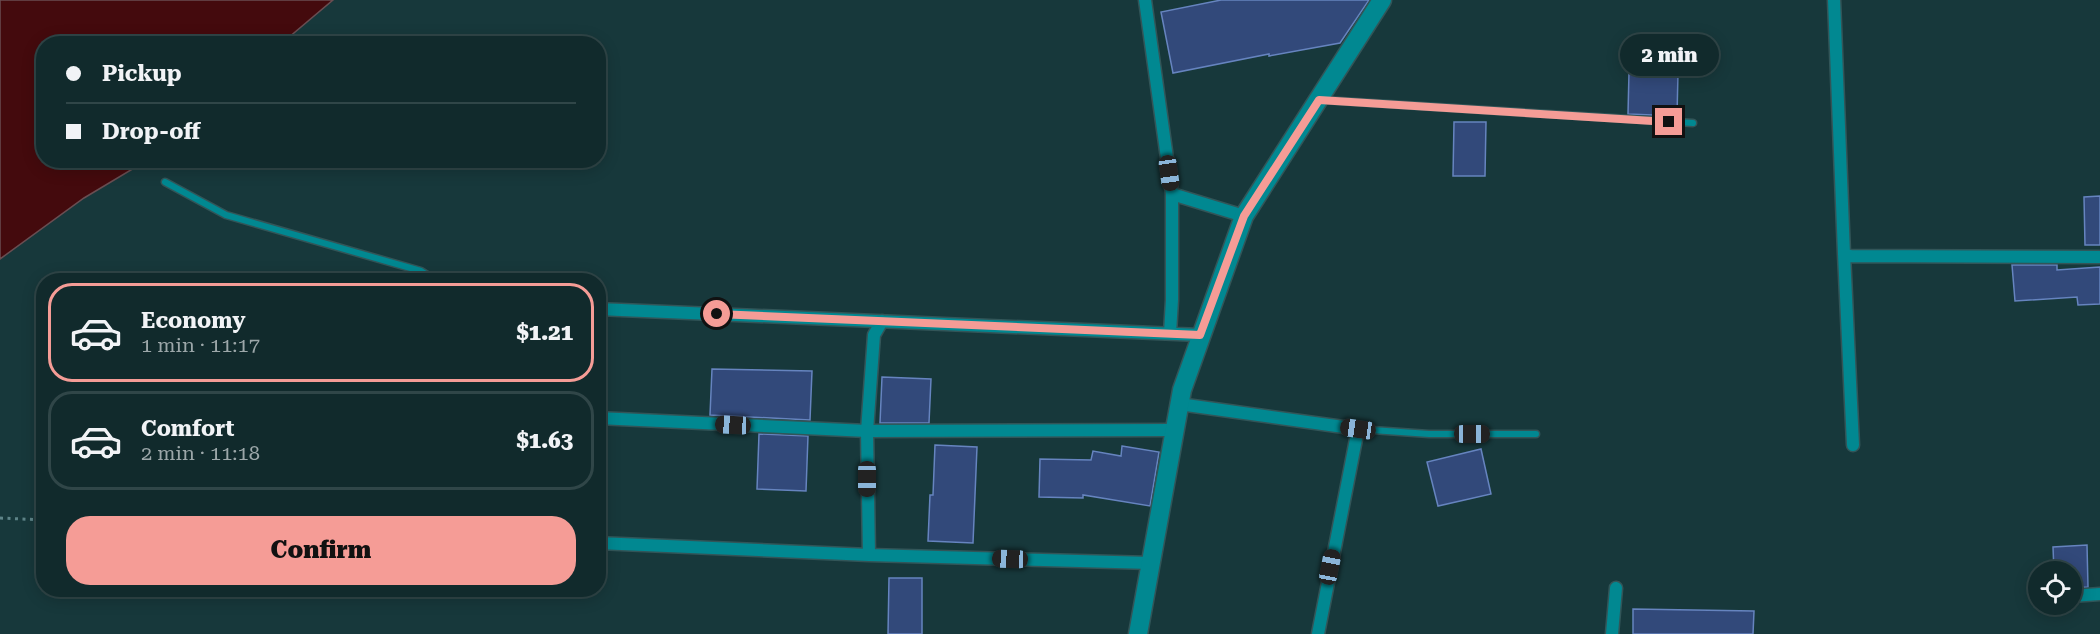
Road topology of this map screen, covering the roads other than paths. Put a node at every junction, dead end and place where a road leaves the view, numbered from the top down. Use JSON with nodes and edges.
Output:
{"nodes":[{"id":1,"x":1145,"y":0,"type":"edge"},
{"id":2,"x":1382,"y":0,"type":"edge"},
{"id":3,"x":1834,"y":0,"type":"edge"},
{"id":4,"x":1319,"y":100,"type":"junction"},
{"id":5,"x":1693,"y":123,"type":"dead end"},
{"id":6,"x":165,"y":182,"type":"dead end"},
{"id":7,"x":1172,"y":194,"type":"junction"},
{"id":8,"x":1244,"y":216,"type":"junction"},
{"id":9,"x":1844,"y":254,"type":"junction"},
{"id":10,"x":2100,"y":257,"type":"edge"},
{"id":11,"x":424,"y":273,"type":"edge"},
{"id":12,"x":606,"y":309,"type":"edge"},
{"id":13,"x":882,"y":321,"type":"junction"},
{"id":14,"x":1170,"y":333,"type":"junction"},
{"id":15,"x":1200,"y":335,"type":"junction"},
{"id":16,"x":1179,"y":404,"type":"junction"},
{"id":17,"x":606,"y":418,"type":"edge"},
{"id":18,"x":1358,"y":429,"type":"junction"},
{"id":19,"x":1174,"y":430,"type":"junction"},
{"id":20,"x":867,"y":431,"type":"junction"},
{"id":21,"x":1536,"y":434,"type":"dead end"},
{"id":22,"x":1853,"y":445,"type":"dead end"},
{"id":23,"x":606,"y":543,"type":"edge"},
{"id":24,"x":869,"y":555,"type":"junction"},
{"id":25,"x":1151,"y":563,"type":"junction"},
{"id":26,"x":1616,"y":588,"type":"dead end"},
{"id":27,"x":2100,"y":594,"type":"edge"},
{"id":28,"x":2082,"y":595,"type":"edge"},
{"id":29,"x":1137,"y":634,"type":"edge"},
{"id":30,"x":1318,"y":634,"type":"edge"},
{"id":31,"x":1612,"y":634,"type":"edge"}],
"edges":[{"from":1,"to":7,"type":"street"},
{"from":2,"to":4,"type":"main road"},
{"from":3,"to":9,"type":"street"},
{"from":4,"to":5,"type":"lane"},
{"from":4,"to":8,"type":"main road"},
{"from":6,"to":11,"type":"lane"},
{"from":7,"to":8,"type":"street"},
{"from":7,"to":14,"type":"street"},
{"from":8,"to":15,"type":"main road"},
{"from":9,"to":10,"type":"street"},
{"from":9,"to":22,"type":"street"},
{"from":12,"to":13,"type":"street"},
{"from":13,"to":14,"type":"street"},
{"from":13,"to":20,"type":"street"},
{"from":14,"to":15,"type":"street"},
{"from":15,"to":16,"type":"main road"},
{"from":16,"to":18,"type":"street"},
{"from":16,"to":19,"type":"main road"},
{"from":17,"to":20,"type":"street"},
{"from":18,"to":21,"type":"lane"},
{"from":18,"to":30,"type":"street"},
{"from":19,"to":20,"type":"street"},
{"from":19,"to":25,"type":"main road"},
{"from":20,"to":24,"type":"street"},
{"from":23,"to":24,"type":"street"},
{"from":24,"to":25,"type":"street"},
{"from":25,"to":29,"type":"main road"},
{"from":26,"to":31,"type":"street"},
{"from":27,"to":28,"type":"street"}]}
